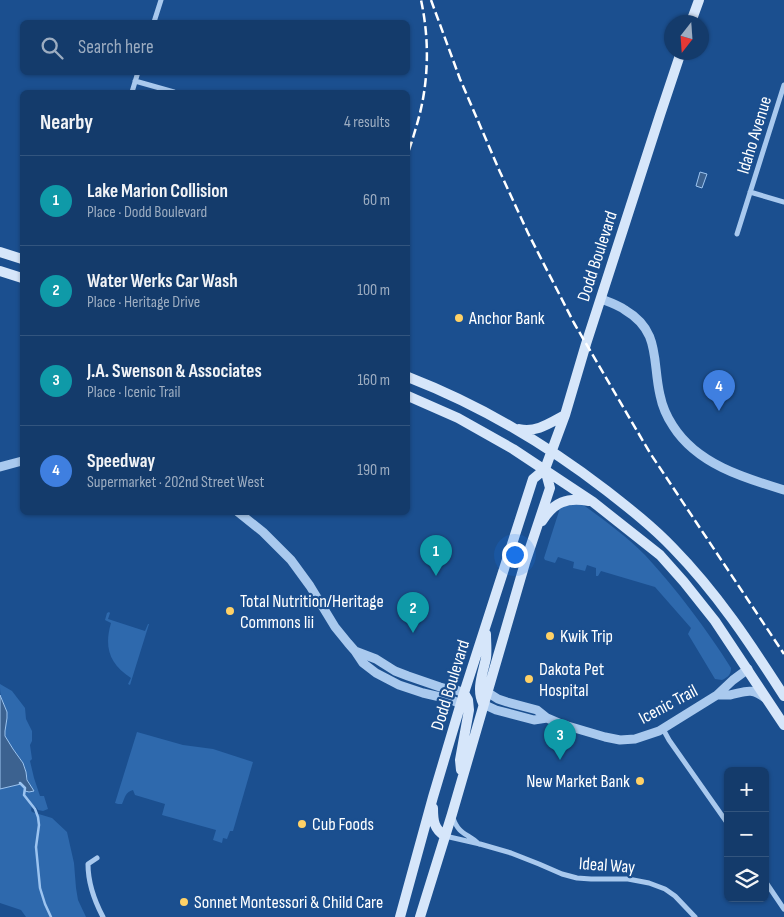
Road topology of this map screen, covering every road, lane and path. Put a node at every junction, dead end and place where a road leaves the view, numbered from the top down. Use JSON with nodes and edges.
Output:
{"nodes":[{"id":1,"x":161,"y":0,"type":"edge"},
{"id":2,"x":699,"y":0,"type":"edge"},
{"id":3,"x":694,"y":15,"type":"edge"},
{"id":4,"x":155,"y":20,"type":"edge"},
{"id":5,"x":678,"y":60,"type":"edge"},
{"id":6,"x":137,"y":75,"type":"edge"},
{"id":7,"x":135,"y":81,"type":"junction"},
{"id":8,"x":784,"y":85,"type":"edge"},
{"id":9,"x":133,"y":90,"type":"edge"},
{"id":10,"x":167,"y":90,"type":"edge"},
{"id":11,"x":750,"y":192,"type":"junction"},
{"id":12,"x":784,"y":202,"type":"edge"},
{"id":13,"x":737,"y":234,"type":"dead end"},
{"id":14,"x":0,"y":252,"type":"edge"},
{"id":15,"x":20,"y":258,"type":"edge"},
{"id":16,"x":0,"y":271,"type":"edge"},
{"id":17,"x":20,"y":277,"type":"edge"},
{"id":18,"x":601,"y":299,"type":"junction"},
{"id":19,"x":410,"y":378,"type":"edge"},
{"id":20,"x":410,"y":397,"type":"edge"},
{"id":21,"x":565,"y":415,"type":"junction"},
{"id":22,"x":512,"y":427,"type":"junction"},
{"id":23,"x":552,"y":451,"type":"junction"},
{"id":24,"x":20,"y":462,"type":"edge"},
{"id":25,"x":0,"y":467,"type":"edge"},
{"id":26,"x":545,"y":469,"type":"junction"},
{"id":27,"x":784,"y":490,"type":"edge"},
{"id":28,"x":593,"y":502,"type":"junction"},
{"id":29,"x":242,"y":515,"type":"edge"},
{"id":30,"x":535,"y":533,"type":"junction"},
{"id":31,"x":486,"y":625,"type":"junction"},
{"id":32,"x":355,"y":651,"type":"junction"},
{"id":33,"x":748,"y":669,"type":"junction"},
{"id":34,"x":487,"y":692,"type":"junction"},
{"id":35,"x":464,"y":693,"type":"junction"},
{"id":36,"x":718,"y":695,"type":"junction"},
{"id":37,"x":784,"y":696,"type":"edge"},
{"id":38,"x":768,"y":701,"type":"junction"},
{"id":39,"x":461,"y":704,"type":"junction"},
{"id":40,"x":483,"y":704,"type":"junction"},
{"id":41,"x":547,"y":718,"type":"junction"},
{"id":42,"x":784,"y":725,"type":"edge"},
{"id":43,"x":663,"y":729,"type":"junction"},
{"id":44,"x":460,"y":783,"type":"junction"},
{"id":45,"x":433,"y":797,"type":"junction"},
{"id":46,"x":452,"y":814,"type":"junction"},
{"id":47,"x":724,"y":818,"type":"edge"},
{"id":48,"x":445,"y":836,"type":"junction"},
{"id":49,"x":480,"y":844,"type":"junction"},
{"id":50,"x":97,"y":858,"type":"dead end"},
{"id":51,"x":769,"y":887,"type":"edge"},
{"id":52,"x":784,"y":909,"type":"edge"},
{"id":53,"x":103,"y":917,"type":"edge"},
{"id":54,"x":400,"y":917,"type":"edge"},
{"id":55,"x":420,"y":917,"type":"edge"},
{"id":56,"x":695,"y":917,"type":"edge"}],
"edges":[{"from":1,"to":4,"type":"street"},
{"from":2,"to":3,"type":"main road"},
{"from":5,"to":18,"type":"main road","name":"Dodd Boulevard"},
{"from":6,"to":7,"type":"street"},
{"from":7,"to":9,"type":"street"},
{"from":7,"to":10,"type":"street"},
{"from":8,"to":11,"type":"street","name":"Idaho Avenue"},
{"from":11,"to":12,"type":"street"},
{"from":11,"to":13,"type":"street","name":"Idaho Avenue"},
{"from":14,"to":15,"type":"main road"},
{"from":16,"to":17,"type":"main road"},
{"from":18,"to":21,"type":"main road","name":"Dodd Boulevard"},
{"from":18,"to":27,"type":"street"},
{"from":19,"to":22,"type":"main road"},
{"from":20,"to":26,"type":"main road"},
{"from":21,"to":22,"type":"main road"},
{"from":21,"to":23,"type":"main road","name":"Dodd Boulevard"},
{"from":22,"to":23,"type":"main road"},
{"from":23,"to":26,"type":"main road","name":"Dodd Boulevard"},
{"from":23,"to":37,"type":"main road"},
{"from":24,"to":25,"type":"street"},
{"from":26,"to":28,"type":"main road"},
{"from":26,"to":30,"type":"main road","name":"Dodd Boulevard"},
{"from":26,"to":31,"type":"main road","name":"Dodd Boulevard"},
{"from":28,"to":30,"type":"main road"},
{"from":28,"to":33,"type":"main road"},
{"from":29,"to":32,"type":"street"},
{"from":30,"to":34,"type":"main road","name":"Dodd Boulevard"},
{"from":31,"to":35,"type":"main road","name":"Dodd Boulevard"},
{"from":31,"to":40,"type":"main road"},
{"from":32,"to":35,"type":"street"},
{"from":32,"to":39,"type":"street"},
{"from":33,"to":36,"type":"street","name":"Icenic Trail"},
{"from":33,"to":37,"type":"main road"},
{"from":33,"to":38,"type":"main road"},
{"from":34,"to":40,"type":"main road","name":"Dodd Boulevard"},
{"from":34,"to":41,"type":"street","name":"Icenic Trail"},
{"from":35,"to":39,"type":"main road","name":"Dodd Boulevard"},
{"from":35,"to":44,"type":"main road"},
{"from":36,"to":38,"type":"street","name":"Icenic Trail"},
{"from":36,"to":43,"type":"street","name":"Icenic Trail"},
{"from":38,"to":42,"type":"main road"},
{"from":39,"to":45,"type":"main road","name":"Dodd Boulevard"},
{"from":40,"to":41,"type":"street","name":"Icenic Trail"},
{"from":40,"to":44,"type":"main road","name":"Dodd Boulevard"},
{"from":41,"to":43,"type":"street","name":"Icenic Trail"},
{"from":43,"to":47,"type":"street"},
{"from":44,"to":46,"type":"main road","name":"Dodd Boulevard"},
{"from":45,"to":48,"type":"main road"},
{"from":45,"to":54,"type":"main road","name":"Dodd Boulevard"},
{"from":46,"to":48,"type":"main road","name":"Dodd Boulevard"},
{"from":46,"to":49,"type":"street","name":"Ideal Way"},
{"from":48,"to":49,"type":"street","name":"Ideal Way"},
{"from":48,"to":55,"type":"main road","name":"Dodd Boulevard"},
{"from":49,"to":56,"type":"street","name":"Ideal Way"},
{"from":50,"to":53,"type":"street"},
{"from":51,"to":52,"type":"street"}]}
